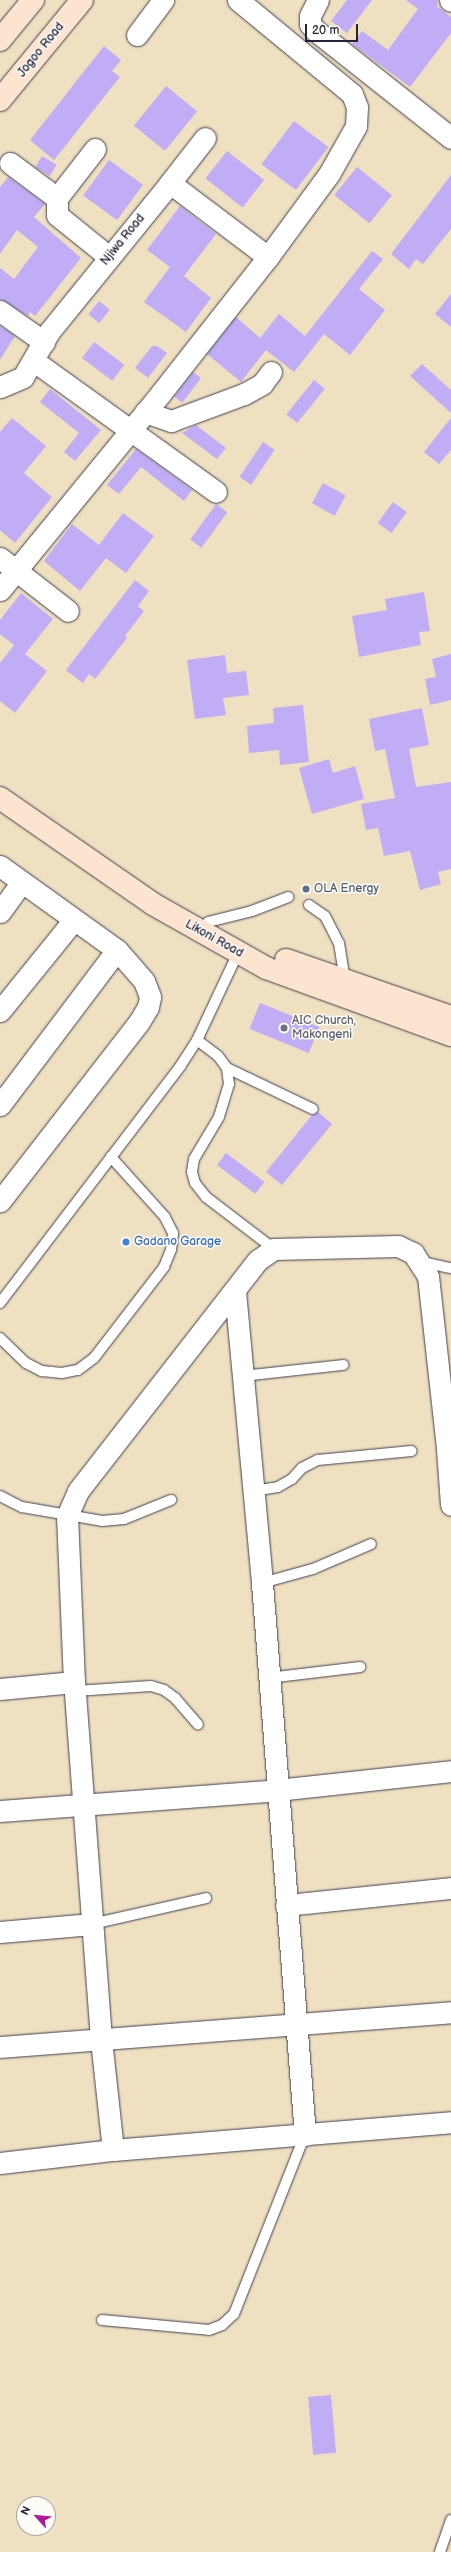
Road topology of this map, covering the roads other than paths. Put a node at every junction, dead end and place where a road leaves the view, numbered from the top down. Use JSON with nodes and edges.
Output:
{"nodes":[{"id":1,"x":32,"y":0,"type":"edge"},
{"id":2,"x":82,"y":0,"type":"edge"},
{"id":3,"x":163,"y":0,"type":"edge"},
{"id":4,"x":238,"y":0,"type":"edge"},
{"id":5,"x":318,"y":0,"type":"edge"},
{"id":6,"x":137,"y":35,"type":"dead end"},
{"id":7,"x":0,"y":40,"type":"edge"},
{"id":8,"x":369,"y":73,"type":"junction"},
{"id":9,"x":352,"y":94,"type":"junction"},
{"id":10,"x":0,"y":100,"type":"edge"},
{"id":11,"x":206,"y":138,"type":"dead end"},
{"id":12,"x":451,"y":138,"type":"edge"},
{"id":13,"x":95,"y":150,"type":"dead end"},
{"id":14,"x":10,"y":163,"type":"dead end"},
{"id":15,"x":170,"y":183,"type":"junction"},
{"id":16,"x":57,"y":198,"type":"junction"},
{"id":17,"x":109,"y":257,"type":"junction"},
{"id":18,"x":268,"y":257,"type":"junction"},
{"id":19,"x":0,"y":311,"type":"edge"},
{"id":20,"x":44,"y":342,"type":"junction"},
{"id":21,"x":34,"y":361,"type":"junction"},
{"id":22,"x":271,"y":372,"type":"dead end"},
{"id":23,"x":0,"y":387,"type":"edge"},
{"id":24,"x":145,"y":412,"type":"junction"},
{"id":25,"x":131,"y":430,"type":"junction"},
{"id":26,"x":216,"y":492,"type":"dead end"},
{"id":27,"x":0,"y":558,"type":"edge"},
{"id":28,"x":15,"y":572,"type":"junction"},
{"id":29,"x":0,"y":590,"type":"edge"},
{"id":30,"x":68,"y":611,"type":"dead end"},
{"id":31,"x":0,"y":785,"type":"edge"},
{"id":32,"x":0,"y":798,"type":"edge"},
{"id":33,"x":0,"y":866,"type":"edge"},
{"id":34,"x":22,"y":882,"type":"junction"},
{"id":35,"x":288,"y":897,"type":"dead end"},
{"id":36,"x":310,"y":905,"type":"dead end"},
{"id":37,"x":0,"y":912,"type":"edge"},
{"id":38,"x":73,"y":920,"type":"junction"},
{"id":39,"x":208,"y":922,"type":"junction"},
{"id":40,"x":117,"y":950,"type":"junction"},
{"id":41,"x":238,"y":953,"type":"junction"},
{"id":42,"x":345,"y":980,"type":"junction"},
{"id":43,"x":0,"y":1011,"type":"edge"},
{"id":44,"x":451,"y":1016,"type":"edge"},
{"id":45,"x":451,"y":1035,"type":"edge"},
{"id":46,"x":197,"y":1040,"type":"junction"},
{"id":47,"x":227,"y":1068,"type":"junction"},
{"id":48,"x":0,"y":1105,"type":"edge"},
{"id":49,"x":313,"y":1109,"type":"dead end"},
{"id":50,"x":111,"y":1157,"type":"junction"},
{"id":51,"x":0,"y":1201,"type":"edge"},
{"id":52,"x":274,"y":1249,"type":"junction"},
{"id":53,"x":422,"y":1262,"type":"junction"},
{"id":54,"x":451,"y":1268,"type":"edge"},
{"id":55,"x":235,"y":1291,"type":"junction"},
{"id":56,"x":0,"y":1302,"type":"edge"},
{"id":57,"x":0,"y":1338,"type":"edge"},
{"id":58,"x":343,"y":1365,"type":"dead end"},
{"id":59,"x":243,"y":1376,"type":"junction"},
{"id":60,"x":412,"y":1451,"type":"dead end"},
{"id":61,"x":253,"y":1491,"type":"junction"},
{"id":62,"x":0,"y":1496,"type":"edge"},
{"id":63,"x":171,"y":1500,"type":"dead end"},
{"id":64,"x":451,"y":1506,"type":"edge"},
{"id":65,"x":67,"y":1516,"type":"junction"},
{"id":66,"x":371,"y":1544,"type":"dead end"},
{"id":67,"x":262,"y":1583,"type":"junction"},
{"id":68,"x":360,"y":1667,"type":"dead end"},
{"id":69,"x":268,"y":1678,"type":"junction"},
{"id":70,"x":74,"y":1687,"type":"junction"},
{"id":71,"x":0,"y":1690,"type":"edge"},
{"id":72,"x":198,"y":1724,"type":"dead end"},
{"id":73,"x":451,"y":1771,"type":"edge"},
{"id":74,"x":277,"y":1790,"type":"junction"},
{"id":75,"x":84,"y":1805,"type":"junction"},
{"id":76,"x":0,"y":1811,"type":"edge"},
{"id":77,"x":451,"y":1888,"type":"edge"},
{"id":78,"x":206,"y":1898,"type":"dead end"},
{"id":79,"x":286,"y":1906,"type":"junction"},
{"id":80,"x":92,"y":1924,"type":"junction"},
{"id":81,"x":0,"y":1932,"type":"edge"},
{"id":82,"x":451,"y":2012,"type":"edge"},
{"id":83,"x":296,"y":2026,"type":"junction"},
{"id":84,"x":101,"y":2039,"type":"junction"},
{"id":85,"x":0,"y":2047,"type":"edge"},
{"id":86,"x":451,"y":2122,"type":"edge"},
{"id":87,"x":305,"y":2136,"type":"junction"},
{"id":88,"x":114,"y":2150,"type":"junction"},
{"id":89,"x":0,"y":2164,"type":"edge"},
{"id":90,"x":102,"y":2320,"type":"dead end"},
{"id":91,"x":451,"y":2520,"type":"edge"},
{"id":92,"x":440,"y":2552,"type":"edge"}],
"edges":[{"from":1,"to":7,"type":"street"},
{"from":2,"to":10,"type":"street","name":"Jogoo Road"},
{"from":3,"to":6,"type":"street"},
{"from":4,"to":9,"type":"street"},
{"from":5,"to":8,"type":"street"},
{"from":8,"to":9,"type":"street"},
{"from":8,"to":12,"type":"street"},
{"from":9,"to":18,"type":"street"},
{"from":11,"to":15,"type":"street","name":"Njiwa Road"},
{"from":13,"to":16,"type":"street"},
{"from":14,"to":16,"type":"street"},
{"from":15,"to":17,"type":"street","name":"Njiwa Road"},
{"from":15,"to":18,"type":"street"},
{"from":16,"to":17,"type":"street"},
{"from":17,"to":20,"type":"street","name":"Njiwa Road"},
{"from":18,"to":24,"type":"street"},
{"from":19,"to":20,"type":"street"},
{"from":20,"to":21,"type":"street","name":"Njiwa Road"},
{"from":21,"to":23,"type":"street","name":"Njiwa Road"},
{"from":21,"to":25,"type":"street"},
{"from":22,"to":24,"type":"street"},
{"from":24,"to":25,"type":"street"},
{"from":25,"to":26,"type":"street"},
{"from":25,"to":28,"type":"street"},
{"from":27,"to":28,"type":"street"},
{"from":28,"to":29,"type":"street"},
{"from":28,"to":30,"type":"street"},
{"from":31,"to":39,"type":"street","name":"Likoni Road"},
{"from":32,"to":41,"type":"street","name":"Likoni Road"},
{"from":33,"to":34,"type":"street"},
{"from":34,"to":37,"type":"street"},
{"from":34,"to":38,"type":"street"},
{"from":35,"to":39,"type":"lane"},
{"from":36,"to":42,"type":"lane"},
{"from":38,"to":40,"type":"street"},
{"from":38,"to":43,"type":"street"},
{"from":39,"to":42,"type":"street","name":"Likoni Road"},
{"from":40,"to":48,"type":"street"},
{"from":40,"to":51,"type":"street"},
{"from":41,"to":45,"type":"street","name":"Likoni Road"},
{"from":41,"to":46,"type":"lane"},
{"from":42,"to":44,"type":"street","name":"Likoni Road"},
{"from":46,"to":47,"type":"lane"},
{"from":46,"to":50,"type":"lane"},
{"from":47,"to":49,"type":"lane"},
{"from":47,"to":52,"type":"lane"},
{"from":50,"to":56,"type":"lane"},
{"from":50,"to":57,"type":"lane"},
{"from":52,"to":53,"type":"street"},
{"from":52,"to":55,"type":"street"},
{"from":53,"to":54,"type":"lane"},
{"from":53,"to":64,"type":"street"},
{"from":55,"to":59,"type":"street"},
{"from":55,"to":65,"type":"street"},
{"from":58,"to":59,"type":"lane"},
{"from":59,"to":61,"type":"street"},
{"from":60,"to":61,"type":"lane"},
{"from":61,"to":67,"type":"street"},
{"from":62,"to":65,"type":"lane"},
{"from":63,"to":65,"type":"lane"},
{"from":65,"to":70,"type":"street"},
{"from":66,"to":67,"type":"lane"},
{"from":67,"to":69,"type":"street"},
{"from":68,"to":69,"type":"lane"},
{"from":69,"to":74,"type":"street"},
{"from":70,"to":71,"type":"street"},
{"from":70,"to":72,"type":"lane"},
{"from":70,"to":75,"type":"street"},
{"from":73,"to":74,"type":"street"},
{"from":74,"to":75,"type":"street"},
{"from":74,"to":79,"type":"street"},
{"from":75,"to":76,"type":"street"},
{"from":75,"to":80,"type":"street"},
{"from":77,"to":79,"type":"street"},
{"from":78,"to":80,"type":"lane"},
{"from":79,"to":83,"type":"street"},
{"from":80,"to":81,"type":"street"},
{"from":80,"to":84,"type":"street"},
{"from":82,"to":83,"type":"street"},
{"from":83,"to":84,"type":"street"},
{"from":83,"to":87,"type":"street"},
{"from":84,"to":85,"type":"street"},
{"from":84,"to":88,"type":"street"},
{"from":86,"to":87,"type":"street"},
{"from":87,"to":88,"type":"street"},
{"from":87,"to":90,"type":"lane"},
{"from":88,"to":89,"type":"street"},
{"from":91,"to":92,"type":"lane"}]}
